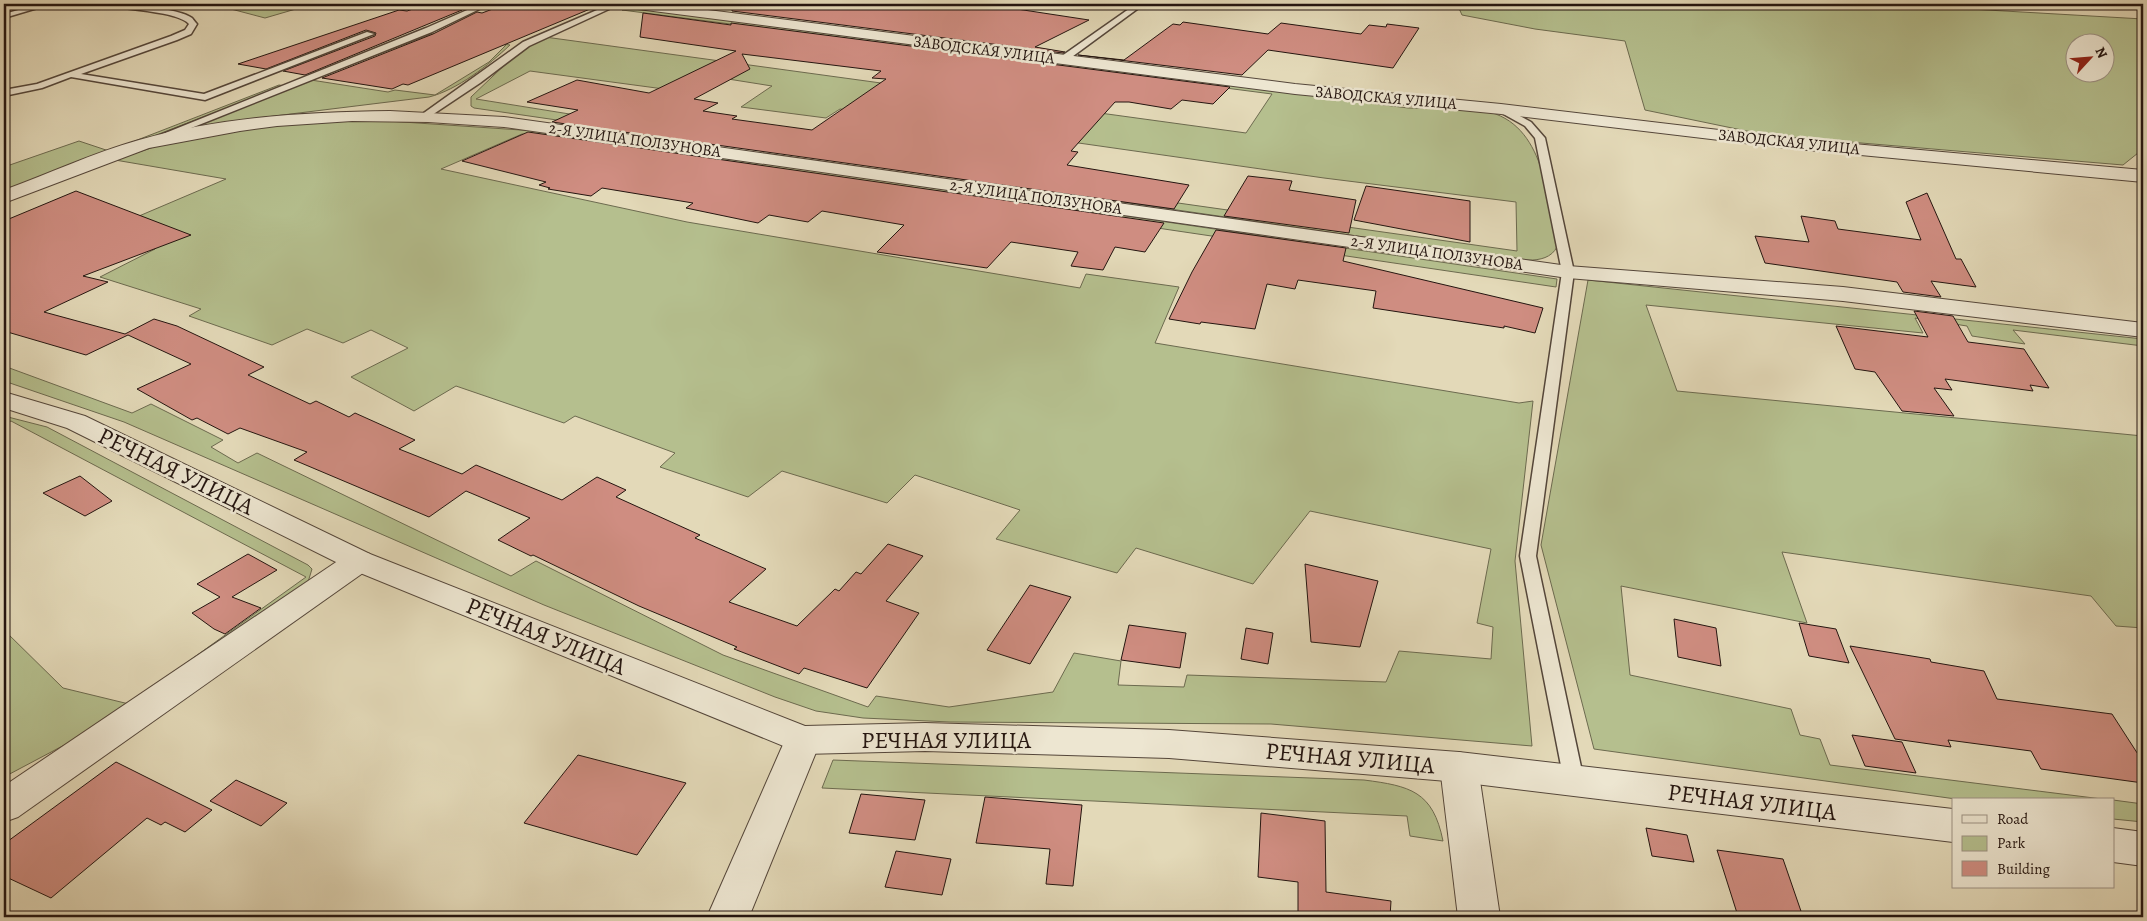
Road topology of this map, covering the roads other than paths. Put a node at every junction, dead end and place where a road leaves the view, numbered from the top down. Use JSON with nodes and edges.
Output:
{"nodes":[{"id":1,"x":47,"y":4,"type":"edge"},
{"id":2,"x":109,"y":4,"type":"edge"},
{"id":3,"x":486,"y":4,"type":"edge"},
{"id":4,"x":616,"y":4,"type":"edge"},
{"id":5,"x":630,"y":4,"type":"edge"},
{"id":6,"x":1140,"y":4,"type":"edge"},
{"id":7,"x":4,"y":16,"type":"edge"},
{"id":8,"x":370,"y":34,"type":"dead end"},
{"id":9,"x":1062,"y":60,"type":"junction"},
{"id":10,"x":72,"y":75,"type":"junction"},
{"id":11,"x":4,"y":93,"type":"edge"},
{"id":12,"x":1501,"y":109,"type":"junction"},
{"id":13,"x":426,"y":115,"type":"junction"},
{"id":14,"x":136,"y":147,"type":"junction"},
{"id":15,"x":2143,"y":176,"type":"edge"},
{"id":16,"x":4,"y":197,"type":"edge"},
{"id":17,"x":1568,"y":272,"type":"junction"},
{"id":18,"x":2143,"y":330,"type":"edge"},
{"id":19,"x":4,"y":400,"type":"edge"},
{"id":20,"x":359,"y":561,"type":"junction"},
{"id":21,"x":803,"y":740,"type":"junction"},
{"id":22,"x":1459,"y":767,"type":"junction"},
{"id":23,"x":1574,"y":781,"type":"junction"},
{"id":24,"x":4,"y":806,"type":"edge"},
{"id":25,"x":1952,"y":826,"type":"edge"},
{"id":26,"x":2114,"y":845,"type":"edge"},
{"id":27,"x":2143,"y":849,"type":"edge"},
{"id":28,"x":728,"y":917,"type":"edge"},
{"id":29,"x":1479,"y":917,"type":"edge"}],
"edges":[{"from":1,"to":7,"type":"lane"},
{"from":2,"to":10,"type":"lane"},
{"from":3,"to":14,"type":"lane"},
{"from":4,"to":13,"type":"lane"},
{"from":5,"to":9,"type":"street","name":"ЗАВОДСКАЯ УЛИЦА"},
{"from":6,"to":9,"type":"lane"},
{"from":8,"to":10,"type":"lane"},
{"from":9,"to":12,"type":"street","name":"ЗАВОДСКАЯ УЛИЦА"},
{"from":10,"to":11,"type":"lane"},
{"from":12,"to":15,"type":"street","name":"ЗАВОДСКАЯ УЛИЦА"},
{"from":12,"to":17,"type":"lane"},
{"from":13,"to":14,"type":"street","name":"2-Я УЛИЦА ПОЛЗУНОВА"},
{"from":13,"to":17,"type":"street","name":"2-Я УЛИЦА ПОЛЗУНОВА"},
{"from":14,"to":16,"type":"street","name":"2-Я УЛИЦА ПОЛЗУНОВА"},
{"from":17,"to":18,"type":"street","name":"2-Я УЛИЦА ПОЛЗУНОВА"},
{"from":17,"to":23,"type":"lane"},
{"from":19,"to":20,"type":"street","name":"РЕЧНАЯ УЛИЦА"},
{"from":20,"to":21,"type":"street","name":"РЕЧНАЯ УЛИЦА"},
{"from":20,"to":24,"type":"street"},
{"from":21,"to":22,"type":"street","name":"РЕЧНАЯ УЛИЦА"},
{"from":21,"to":28,"type":"street"},
{"from":22,"to":23,"type":"street","name":"РЕЧНАЯ УЛИЦА"},
{"from":22,"to":29,"type":"street"},
{"from":23,"to":25,"type":"street","name":"РЕЧНАЯ УЛИЦА"},
{"from":26,"to":27,"type":"street"}]}
